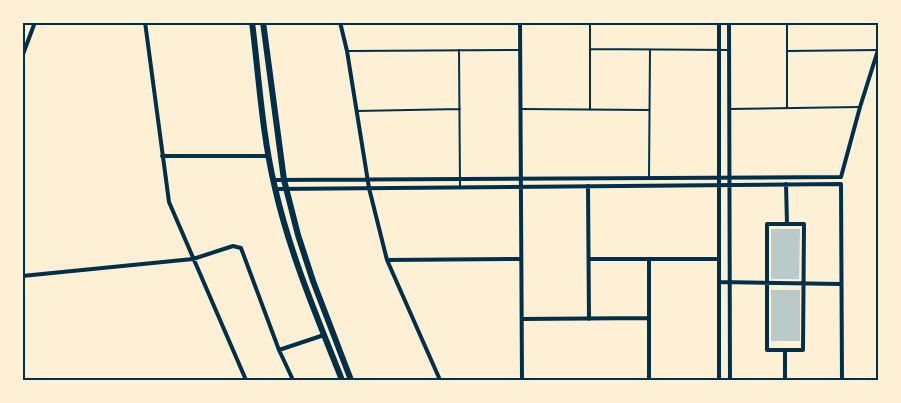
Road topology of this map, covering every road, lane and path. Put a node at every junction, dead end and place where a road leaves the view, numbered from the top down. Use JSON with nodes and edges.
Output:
{"nodes":[{"id":1,"x":35,"y":22,"type":"edge"},
{"id":2,"x":145,"y":22,"type":"edge"},
{"id":3,"x":252,"y":22,"type":"edge"},
{"id":4,"x":263,"y":22,"type":"edge"},
{"id":5,"x":340,"y":22,"type":"edge"},
{"id":6,"x":520,"y":22,"type":"edge"},
{"id":7,"x":590,"y":22,"type":"edge"},
{"id":8,"x":719,"y":22,"type":"edge"},
{"id":9,"x":729,"y":22,"type":"edge"},
{"id":10,"x":787,"y":22,"type":"edge"},
{"id":11,"x":590,"y":49,"type":"junction"},
{"id":12,"x":650,"y":49,"type":"junction"},
{"id":13,"x":459,"y":50,"type":"junction"},
{"id":14,"x":520,"y":50,"type":"junction"},
{"id":15,"x":719,"y":50,"type":"junction"},
{"id":16,"x":730,"y":50,"type":"junction"},
{"id":17,"x":878,"y":50,"type":"edge"},
{"id":18,"x":347,"y":51,"type":"junction"},
{"id":19,"x":787,"y":51,"type":"junction"},
{"id":20,"x":22,"y":57,"type":"edge"},
{"id":21,"x":860,"y":107,"type":"junction"},
{"id":22,"x":787,"y":108,"type":"junction"},
{"id":23,"x":460,"y":109,"type":"junction"},
{"id":24,"x":521,"y":109,"type":"junction"},
{"id":25,"x":729,"y":109,"type":"junction"},
{"id":26,"x":590,"y":110,"type":"junction"},
{"id":27,"x":649,"y":110,"type":"junction"},
{"id":28,"x":357,"y":111,"type":"junction"},
{"id":29,"x":162,"y":156,"type":"junction"},
{"id":30,"x":268,"y":156,"type":"junction"},
{"id":31,"x":719,"y":177,"type":"junction"},
{"id":32,"x":729,"y":177,"type":"junction"},
{"id":33,"x":786,"y":177,"type":"junction"},
{"id":34,"x":841,"y":177,"type":"junction"},
{"id":35,"x":521,"y":178,"type":"junction"},
{"id":36,"x":649,"y":178,"type":"junction"},
{"id":37,"x":460,"y":179,"type":"junction"},
{"id":38,"x":273,"y":180,"type":"junction"},
{"id":39,"x":284,"y":180,"type":"junction"},
{"id":40,"x":368,"y":180,"type":"junction"},
{"id":41,"x":786,"y":184,"type":"junction"},
{"id":42,"x":841,"y":184,"type":"junction"},
{"id":43,"x":719,"y":185,"type":"junction"},
{"id":44,"x":729,"y":185,"type":"junction"},
{"id":45,"x":588,"y":186,"type":"junction"},
{"id":46,"x":460,"y":187,"type":"junction"},
{"id":47,"x":521,"y":187,"type":"junction"},
{"id":48,"x":369,"y":188,"type":"junction"},
{"id":49,"x":275,"y":189,"type":"junction"},
{"id":50,"x":286,"y":189,"type":"junction"},
{"id":51,"x":787,"y":224,"type":"junction"},
{"id":52,"x":193,"y":259,"type":"junction"},
{"id":53,"x":589,"y":259,"type":"junction"},
{"id":54,"x":649,"y":259,"type":"junction"},
{"id":55,"x":719,"y":259,"type":"junction"},
{"id":56,"x":387,"y":260,"type":"junction"},
{"id":57,"x":521,"y":260,"type":"junction"},
{"id":58,"x":22,"y":276,"type":"edge"},
{"id":59,"x":719,"y":282,"type":"junction"},
{"id":60,"x":730,"y":283,"type":"junction"},
{"id":61,"x":767,"y":283,"type":"junction"},
{"id":62,"x":804,"y":283,"type":"junction"},
{"id":63,"x":841,"y":284,"type":"junction"},
{"id":64,"x":649,"y":318,"type":"junction"},
{"id":65,"x":522,"y":319,"type":"junction"},
{"id":66,"x":589,"y":319,"type":"junction"},
{"id":67,"x":324,"y":335,"type":"junction"},
{"id":68,"x":279,"y":350,"type":"junction"},
{"id":69,"x":785,"y":350,"type":"junction"},
{"id":70,"x":246,"y":380,"type":"edge"},
{"id":71,"x":293,"y":380,"type":"edge"},
{"id":72,"x":342,"y":380,"type":"edge"},
{"id":73,"x":351,"y":380,"type":"edge"},
{"id":74,"x":440,"y":380,"type":"edge"},
{"id":75,"x":522,"y":380,"type":"edge"},
{"id":76,"x":649,"y":380,"type":"edge"},
{"id":77,"x":719,"y":380,"type":"edge"},
{"id":78,"x":730,"y":380,"type":"edge"},
{"id":79,"x":785,"y":380,"type":"edge"},
{"id":80,"x":842,"y":380,"type":"edge"}],
"edges":[{"from":1,"to":20,"type":"street"},
{"from":2,"to":29,"type":"street"},
{"from":3,"to":30,"type":"highway"},
{"from":4,"to":39,"type":"highway"},
{"from":5,"to":18,"type":"street"},
{"from":6,"to":14,"type":"street"},
{"from":7,"to":11,"type":"lane"},
{"from":8,"to":15,"type":"street"},
{"from":9,"to":16,"type":"street"},
{"from":10,"to":19,"type":"lane"},
{"from":11,"to":12,"type":"lane"},
{"from":11,"to":26,"type":"lane"},
{"from":12,"to":15,"type":"lane"},
{"from":12,"to":27,"type":"lane"},
{"from":13,"to":14,"type":"lane"},
{"from":13,"to":18,"type":"lane"},
{"from":13,"to":23,"type":"lane"},
{"from":14,"to":24,"type":"street"},
{"from":15,"to":16,"type":"lane"},
{"from":15,"to":31,"type":"street"},
{"from":16,"to":25,"type":"street"},
{"from":17,"to":19,"type":"lane"},
{"from":17,"to":21,"type":"street"},
{"from":18,"to":28,"type":"street"},
{"from":19,"to":22,"type":"lane"},
{"from":21,"to":22,"type":"lane"},
{"from":21,"to":34,"type":"street"},
{"from":22,"to":25,"type":"lane"},
{"from":23,"to":28,"type":"lane"},
{"from":23,"to":37,"type":"lane"},
{"from":24,"to":26,"type":"lane"},
{"from":24,"to":35,"type":"street"},
{"from":25,"to":32,"type":"street"},
{"from":26,"to":27,"type":"lane"},
{"from":27,"to":36,"type":"lane"},
{"from":28,"to":40,"type":"street"},
{"from":29,"to":30,"type":"street"},
{"from":29,"to":52,"type":"street"},
{"from":30,"to":38,"type":"highway"},
{"from":31,"to":32,"type":"street"},
{"from":31,"to":36,"type":"street"},
{"from":31,"to":43,"type":"street"},
{"from":32,"to":33,"type":"street"},
{"from":32,"to":44,"type":"street"},
{"from":33,"to":34,"type":"street"},
{"from":33,"to":41,"type":"street"},
{"from":34,"to":42,"type":"street"},
{"from":35,"to":36,"type":"street"},
{"from":35,"to":37,"type":"street"},
{"from":35,"to":47,"type":"street"},
{"from":37,"to":40,"type":"street"},
{"from":37,"to":46,"type":"lane"},
{"from":38,"to":39,"type":"street"},
{"from":38,"to":49,"type":"highway"},
{"from":39,"to":40,"type":"street"},
{"from":39,"to":50,"type":"highway"},
{"from":40,"to":48,"type":"street"},
{"from":41,"to":42,"type":"street"},
{"from":41,"to":44,"type":"street"},
{"from":41,"to":51,"type":"street"},
{"from":42,"to":63,"type":"street"},
{"from":43,"to":44,"type":"street"},
{"from":43,"to":45,"type":"street"},
{"from":43,"to":55,"type":"street"},
{"from":44,"to":60,"type":"street"},
{"from":45,"to":47,"type":"street"},
{"from":45,"to":53,"type":"street"},
{"from":46,"to":47,"type":"street"},
{"from":46,"to":48,"type":"street"},
{"from":47,"to":57,"type":"street"},
{"from":48,"to":50,"type":"street"},
{"from":48,"to":56,"type":"street"},
{"from":49,"to":50,"type":"street"},
{"from":49,"to":67,"type":"highway"},
{"from":50,"to":73,"type":"highway"},
{"from":51,"to":61,"type":"street"},
{"from":51,"to":62,"type":"street"},
{"from":52,"to":58,"type":"street"},
{"from":52,"to":68,"type":"street"},
{"from":52,"to":70,"type":"street"},
{"from":53,"to":54,"type":"street"},
{"from":53,"to":66,"type":"street"},
{"from":54,"to":55,"type":"street"},
{"from":54,"to":64,"type":"street"},
{"from":55,"to":59,"type":"street"},
{"from":56,"to":57,"type":"street"},
{"from":56,"to":74,"type":"street"},
{"from":57,"to":65,"type":"street"},
{"from":59,"to":60,"type":"street"},
{"from":59,"to":77,"type":"street"},
{"from":60,"to":61,"type":"street"},
{"from":60,"to":78,"type":"street"},
{"from":61,"to":62,"type":"street"},
{"from":61,"to":69,"type":"street"},
{"from":62,"to":63,"type":"street"},
{"from":62,"to":69,"type":"street"},
{"from":63,"to":80,"type":"street"},
{"from":64,"to":66,"type":"street"},
{"from":64,"to":76,"type":"street"},
{"from":65,"to":66,"type":"street"},
{"from":65,"to":75,"type":"street"},
{"from":67,"to":68,"type":"street"},
{"from":67,"to":72,"type":"highway"},
{"from":68,"to":71,"type":"street"},
{"from":69,"to":79,"type":"street"}]}
